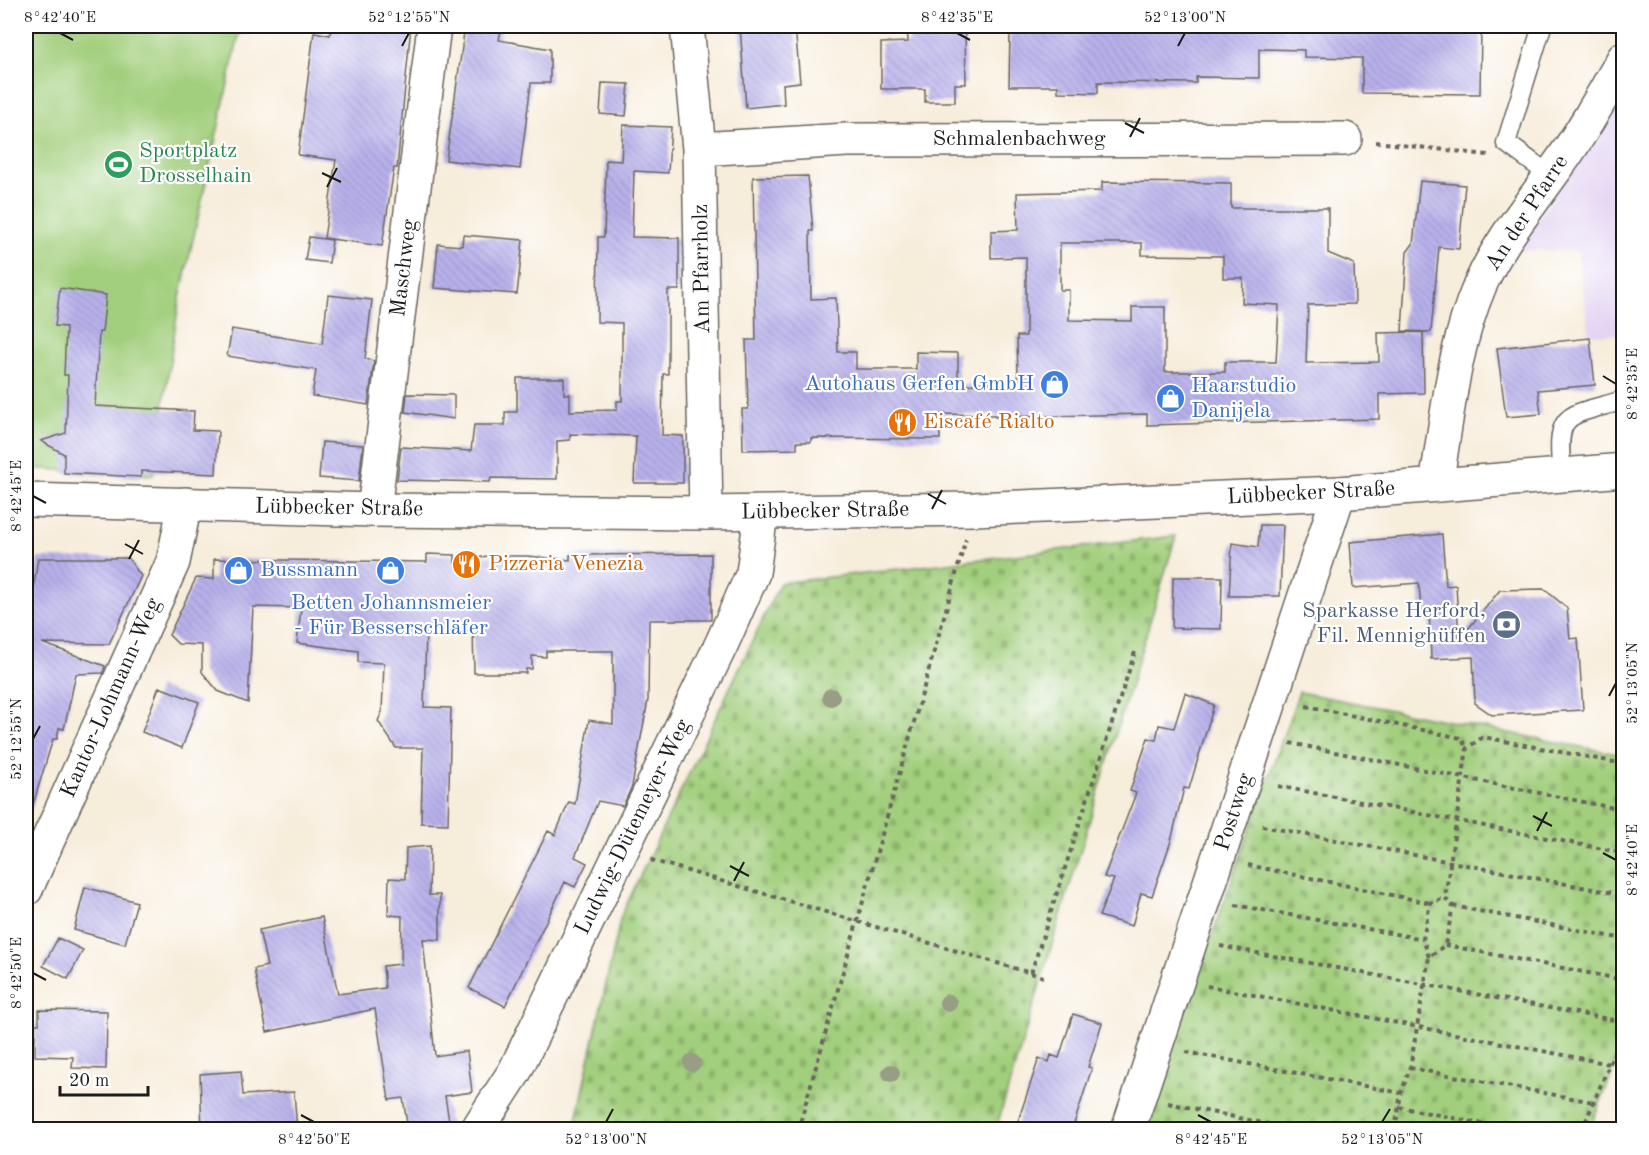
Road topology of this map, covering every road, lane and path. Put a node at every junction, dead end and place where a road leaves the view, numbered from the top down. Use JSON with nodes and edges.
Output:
{"nodes":[{"id":1,"x":434,"y":26,"type":"edge"},
{"id":2,"x":687,"y":26,"type":"edge"},
{"id":3,"x":1542,"y":26,"type":"edge"},
{"id":4,"x":1623,"y":58,"type":"edge"},
{"id":5,"x":1345,"y":139,"type":"joint"},
{"id":6,"x":699,"y":149,"type":"junction"},
{"id":7,"x":1490,"y":156,"type":"dead end"},
{"id":8,"x":1551,"y":176,"type":"junction"},
{"id":9,"x":1623,"y":400,"type":"edge"},
{"id":10,"x":1623,"y":470,"type":"edge"},
{"id":11,"x":1562,"y":475,"type":"junction"},
{"id":12,"x":1436,"y":485,"type":"junction"},
{"id":13,"x":1339,"y":493,"type":"junction"},
{"id":14,"x":26,"y":500,"type":"edge"},
{"id":15,"x":185,"y":504,"type":"junction"},
{"id":16,"x":974,"y":509,"type":"junction"},
{"id":17,"x":374,"y":510,"type":"junction"},
{"id":18,"x":706,"y":513,"type":"junction"},
{"id":19,"x":761,"y":513,"type":"junction"},
{"id":20,"x":1135,"y":651,"type":"dead end"},
{"id":21,"x":1306,"y":706,"type":"dead end"},
{"id":22,"x":1290,"y":742,"type":"dead end"},
{"id":23,"x":1467,"y":748,"type":"junction"},
{"id":24,"x":1623,"y":764,"type":"edge"},
{"id":25,"x":1462,"y":779,"type":"junction"},
{"id":26,"x":1278,"y":786,"type":"dead end"},
{"id":27,"x":1623,"y":810,"type":"edge"},
{"id":28,"x":1456,"y":820,"type":"junction"},
{"id":29,"x":1261,"y":826,"type":"dead end"},
{"id":30,"x":621,"y":851,"type":"junction"},
{"id":31,"x":1623,"y":853,"type":"edge"},
{"id":32,"x":1450,"y":861,"type":"junction"},
{"id":33,"x":1246,"y":864,"type":"dead end"},
{"id":34,"x":26,"y":889,"type":"edge"},
{"id":35,"x":1623,"y":895,"type":"edge"},
{"id":36,"x":1445,"y":898,"type":"junction"},
{"id":37,"x":1430,"y":903,"type":"junction"},
{"id":38,"x":1232,"y":905,"type":"dead end"},
{"id":39,"x":1453,"y":906,"type":"junction"},
{"id":40,"x":857,"y":923,"type":"junction"},
{"id":41,"x":1423,"y":939,"type":"junction"},
{"id":42,"x":1623,"y":939,"type":"edge"},
{"id":43,"x":1214,"y":945,"type":"dead end"},
{"id":44,"x":1445,"y":945,"type":"junction"},
{"id":45,"x":1430,"y":957,"type":"junction"},
{"id":46,"x":1031,"y":973,"type":"junction"},
{"id":47,"x":1044,"y":977,"type":"dead end"},
{"id":48,"x":1623,"y":980,"type":"edge"},
{"id":49,"x":1203,"y":985,"type":"dead end"},
{"id":50,"x":1425,"y":985,"type":"junction"},
{"id":51,"x":1623,"y":1022,"type":"edge"},
{"id":52,"x":1418,"y":1026,"type":"junction"},
{"id":53,"x":1623,"y":1040,"type":"edge"},
{"id":54,"x":1156,"y":1046,"type":"junction"},
{"id":55,"x":1610,"y":1064,"type":"junction"},
{"id":56,"x":1410,"y":1068,"type":"junction"},
{"id":57,"x":1401,"y":1093,"type":"junction"},
{"id":58,"x":1167,"y":1102,"type":"dead end"},
{"id":59,"x":1593,"y":1102,"type":"junction"},
{"id":60,"x":1399,"y":1107,"type":"junction"},
{"id":61,"x":477,"y":1130,"type":"edge"},
{"id":62,"x":798,"y":1130,"type":"edge"},
{"id":63,"x":1128,"y":1130,"type":"edge"},
{"id":64,"x":1296,"y":1130,"type":"edge"},
{"id":65,"x":1395,"y":1130,"type":"edge"},
{"id":66,"x":1513,"y":1130,"type":"edge"},
{"id":67,"x":1582,"y":1130,"type":"edge"}],
"edges":[{"from":1,"to":17,"type":"street","name":"Maschweg"},
{"from":2,"to":6,"type":"street","name":"Am Pfarrholz"},
{"from":3,"to":8,"type":"lane"},
{"from":4,"to":8,"type":"street","name":"An der Pfarre"},
{"from":5,"to":6,"type":"street","name":"Schmalenbachweg"},
{"from":5,"to":7,"type":"path"},
{"from":6,"to":18,"type":"street","name":"Am Pfarrholz"},
{"from":8,"to":12,"type":"street","name":"An der Pfarre"},
{"from":9,"to":11,"type":"lane"},
{"from":10,"to":11,"type":"street","name":"Lübbecker Straße"},
{"from":11,"to":12,"type":"street","name":"Lübbecker Straße"},
{"from":12,"to":13,"type":"street","name":"Lübbecker Straße"},
{"from":13,"to":16,"type":"street","name":"Lübbecker Straße"},
{"from":13,"to":54,"type":"street","name":"Postweg"},
{"from":14,"to":15,"type":"street","name":"Lübbecker Straße"},
{"from":15,"to":17,"type":"street","name":"Lübbecker Straße"},
{"from":15,"to":34,"type":"street","name":"Kantor-Lohmann-Weg"},
{"from":16,"to":19,"type":"street","name":"Lübbecker Straße"},
{"from":16,"to":40,"type":"path"},
{"from":17,"to":18,"type":"street","name":"Lübbecker Straße"},
{"from":18,"to":19,"type":"street","name":"Lübbecker Straße"},
{"from":19,"to":30,"type":"street","name":"Ludwig-Dütemeyer-Weg"},
{"from":20,"to":46,"type":"path"},
{"from":21,"to":23,"type":"path"},
{"from":22,"to":25,"type":"path"},
{"from":23,"to":24,"type":"path"},
{"from":23,"to":25,"type":"path"},
{"from":25,"to":27,"type":"path"},
{"from":25,"to":28,"type":"path"},
{"from":26,"to":28,"type":"path"},
{"from":28,"to":31,"type":"path"},
{"from":28,"to":32,"type":"path"},
{"from":29,"to":32,"type":"path"},
{"from":30,"to":40,"type":"path"},
{"from":30,"to":61,"type":"street","name":"Ludwig-Dütemeyer-Weg"},
{"from":32,"to":35,"type":"path"},
{"from":32,"to":36,"type":"path"},
{"from":33,"to":37,"type":"path"},
{"from":36,"to":37,"type":"path"},
{"from":36,"to":39,"type":"path"},
{"from":37,"to":41,"type":"path"},
{"from":38,"to":41,"type":"path"},
{"from":39,"to":42,"type":"path"},
{"from":39,"to":44,"type":"path"},
{"from":40,"to":46,"type":"path"},
{"from":40,"to":62,"type":"path"},
{"from":41,"to":45,"type":"path"},
{"from":43,"to":50,"type":"path"},
{"from":44,"to":45,"type":"path"},
{"from":44,"to":48,"type":"path"},
{"from":45,"to":50,"type":"path"},
{"from":46,"to":47,"type":"path"},
{"from":49,"to":52,"type":"path"},
{"from":50,"to":51,"type":"path"},
{"from":50,"to":52,"type":"path"},
{"from":52,"to":55,"type":"path"},
{"from":52,"to":56,"type":"path"},
{"from":53,"to":55,"type":"path"},
{"from":54,"to":57,"type":"path"},
{"from":54,"to":63,"type":"street","name":"Postweg"},
{"from":55,"to":59,"type":"path"},
{"from":56,"to":57,"type":"path"},
{"from":56,"to":59,"type":"path"},
{"from":57,"to":60,"type":"path"},
{"from":58,"to":64,"type":"path"},
{"from":59,"to":67,"type":"path"},
{"from":60,"to":65,"type":"path"},
{"from":60,"to":66,"type":"path"}]}
